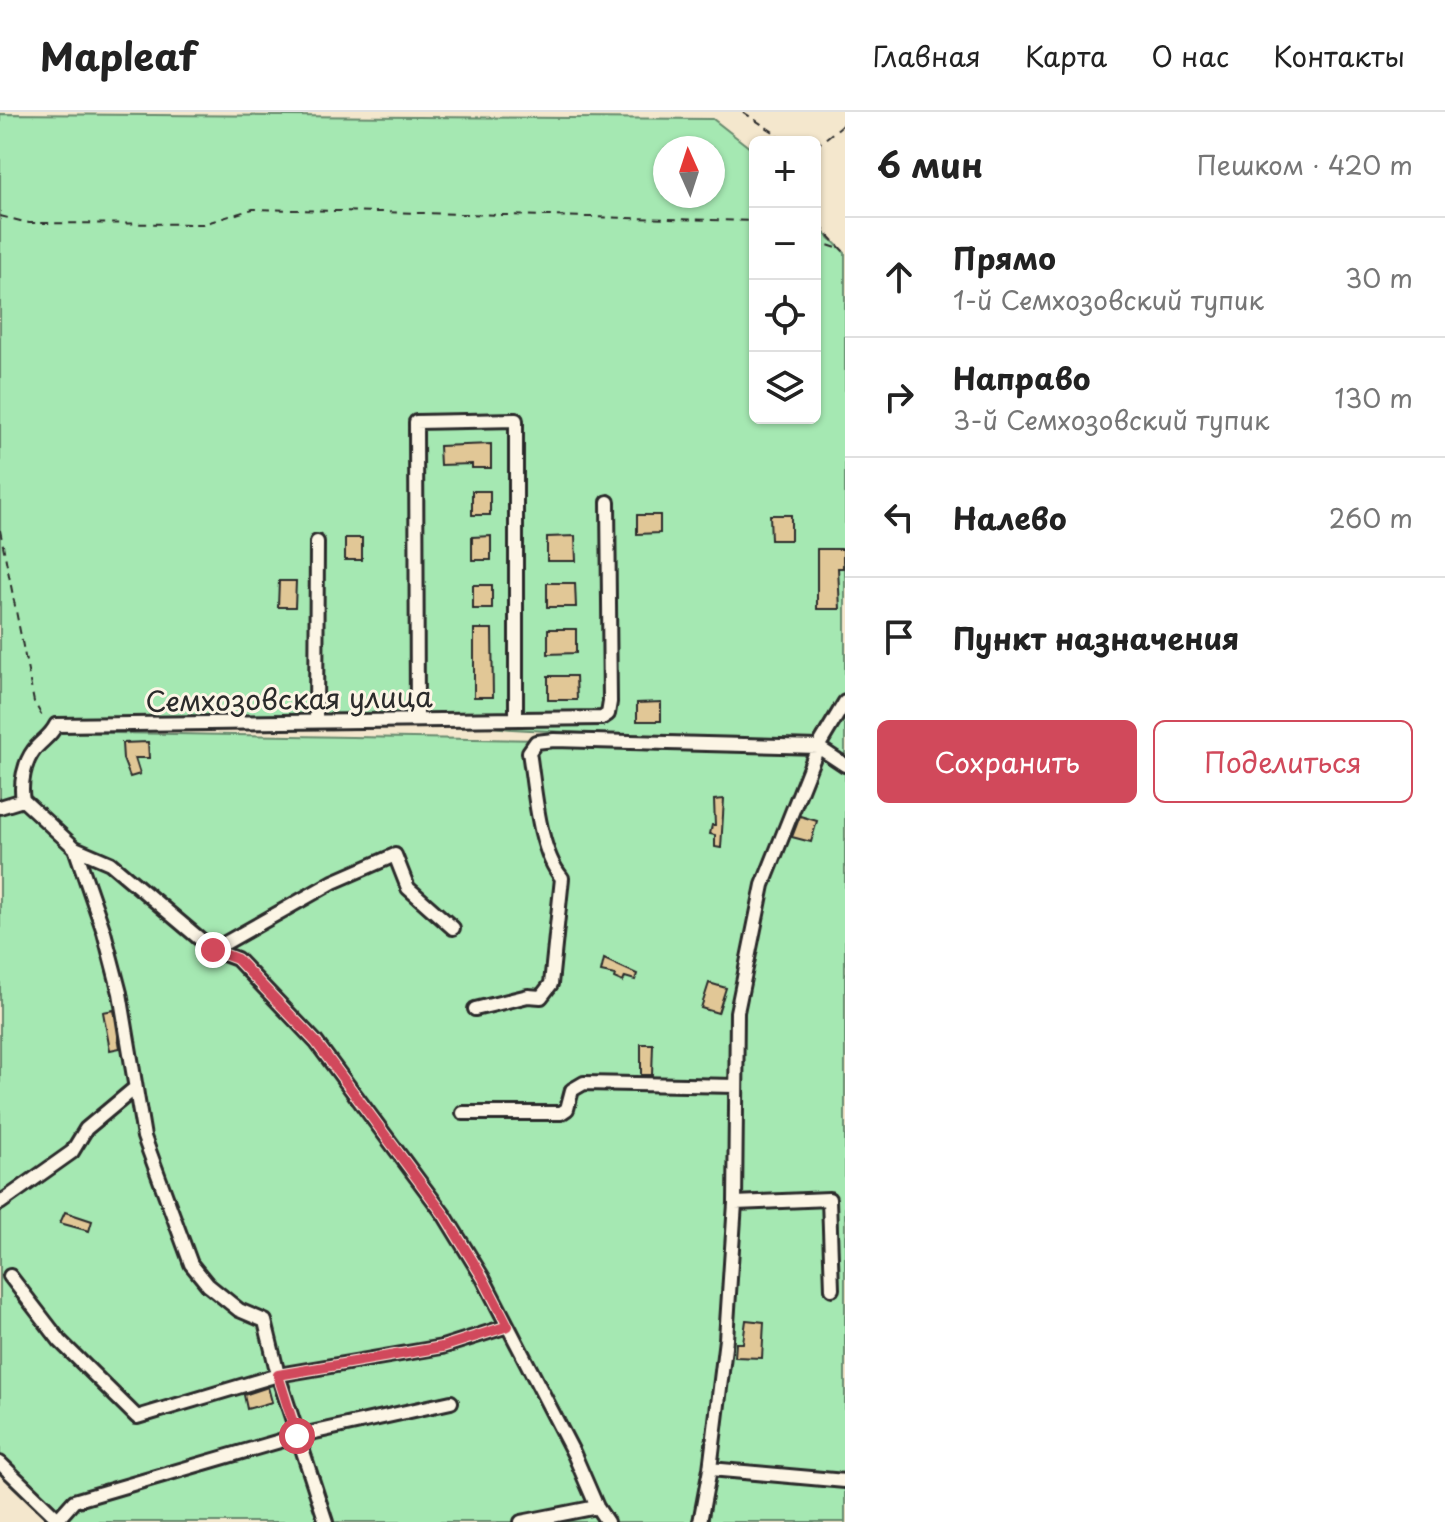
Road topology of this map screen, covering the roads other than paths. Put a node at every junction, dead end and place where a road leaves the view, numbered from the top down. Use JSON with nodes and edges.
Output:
{"nodes":[{"id":1,"x":608,"y":502,"type":"dead end"},
{"id":2,"x":317,"y":542,"type":"dead end"},
{"id":3,"x":845,"y":702,"type":"edge"},
{"id":4,"x":516,"y":719,"type":"junction"},
{"id":5,"x":417,"y":720,"type":"junction"},
{"id":6,"x":316,"y":721,"type":"junction"},
{"id":7,"x":818,"y":747,"type":"junction"},
{"id":8,"x":845,"y":765,"type":"edge"},
{"id":9,"x":23,"y":800,"type":"junction"},
{"id":10,"x":0,"y":807,"type":"edge"},
{"id":11,"x":75,"y":848,"type":"junction"},
{"id":12,"x":453,"y":928,"type":"dead end"},
{"id":13,"x":213,"y":950,"type":"junction"},
{"id":14,"x":475,"y":1009,"type":"dead end"},
{"id":15,"x":736,"y":1086,"type":"junction"},
{"id":16,"x":135,"y":1088,"type":"junction"},
{"id":17,"x":463,"y":1113,"type":"dead end"},
{"id":18,"x":0,"y":1203,"type":"edge"},
{"id":19,"x":735,"y":1203,"type":"junction"},
{"id":20,"x":10,"y":1276,"type":"dead end"},
{"id":21,"x":832,"y":1289,"type":"dead end"},
{"id":22,"x":508,"y":1326,"type":"junction"},
{"id":23,"x":278,"y":1375,"type":"junction"},
{"id":24,"x":451,"y":1402,"type":"dead end"},
{"id":25,"x":297,"y":1436,"type":"junction"},
{"id":26,"x":0,"y":1463,"type":"edge"},
{"id":27,"x":710,"y":1469,"type":"junction"},
{"id":28,"x":845,"y":1481,"type":"edge"},
{"id":29,"x":597,"y":1507,"type":"junction"},
{"id":30,"x":59,"y":1520,"type":"edge"},
{"id":31,"x":326,"y":1522,"type":"edge"},
{"id":32,"x":521,"y":1522,"type":"edge"},
{"id":33,"x":607,"y":1522,"type":"edge"},
{"id":34,"x":700,"y":1522,"type":"edge"}],
"edges":[{"from":1,"to":4,"type":"street","name":"Семхозовская улица"},
{"from":2,"to":6,"type":"street"},
{"from":3,"to":7,"type":"street"},
{"from":4,"to":5,"type":"street","name":"Семхозовская улица"},
{"from":4,"to":5,"type":"street"},
{"from":5,"to":6,"type":"street","name":"Семхозовская улица"},
{"from":6,"to":9,"type":"street","name":"Семхозовская улица"},
{"from":7,"to":8,"type":"street"},
{"from":7,"to":14,"type":"street"},
{"from":7,"to":15,"type":"street"},
{"from":9,"to":10,"type":"street"},
{"from":9,"to":11,"type":"street"},
{"from":11,"to":13,"type":"street"},
{"from":11,"to":16,"type":"street"},
{"from":12,"to":13,"type":"street"},
{"from":13,"to":22,"type":"street"},
{"from":15,"to":17,"type":"street"},
{"from":15,"to":19,"type":"street"},
{"from":16,"to":18,"type":"street"},
{"from":16,"to":23,"type":"street"},
{"from":19,"to":21,"type":"street"},
{"from":19,"to":27,"type":"street"},
{"from":20,"to":23,"type":"street"},
{"from":22,"to":23,"type":"street"},
{"from":22,"to":29,"type":"street"},
{"from":23,"to":25,"type":"street"},
{"from":24,"to":25,"type":"street"},
{"from":25,"to":30,"type":"street"},
{"from":25,"to":31,"type":"street"},
{"from":26,"to":30,"type":"street"},
{"from":27,"to":28,"type":"street"},
{"from":27,"to":34,"type":"street"},
{"from":29,"to":32,"type":"street"},
{"from":29,"to":33,"type":"street"}]}
